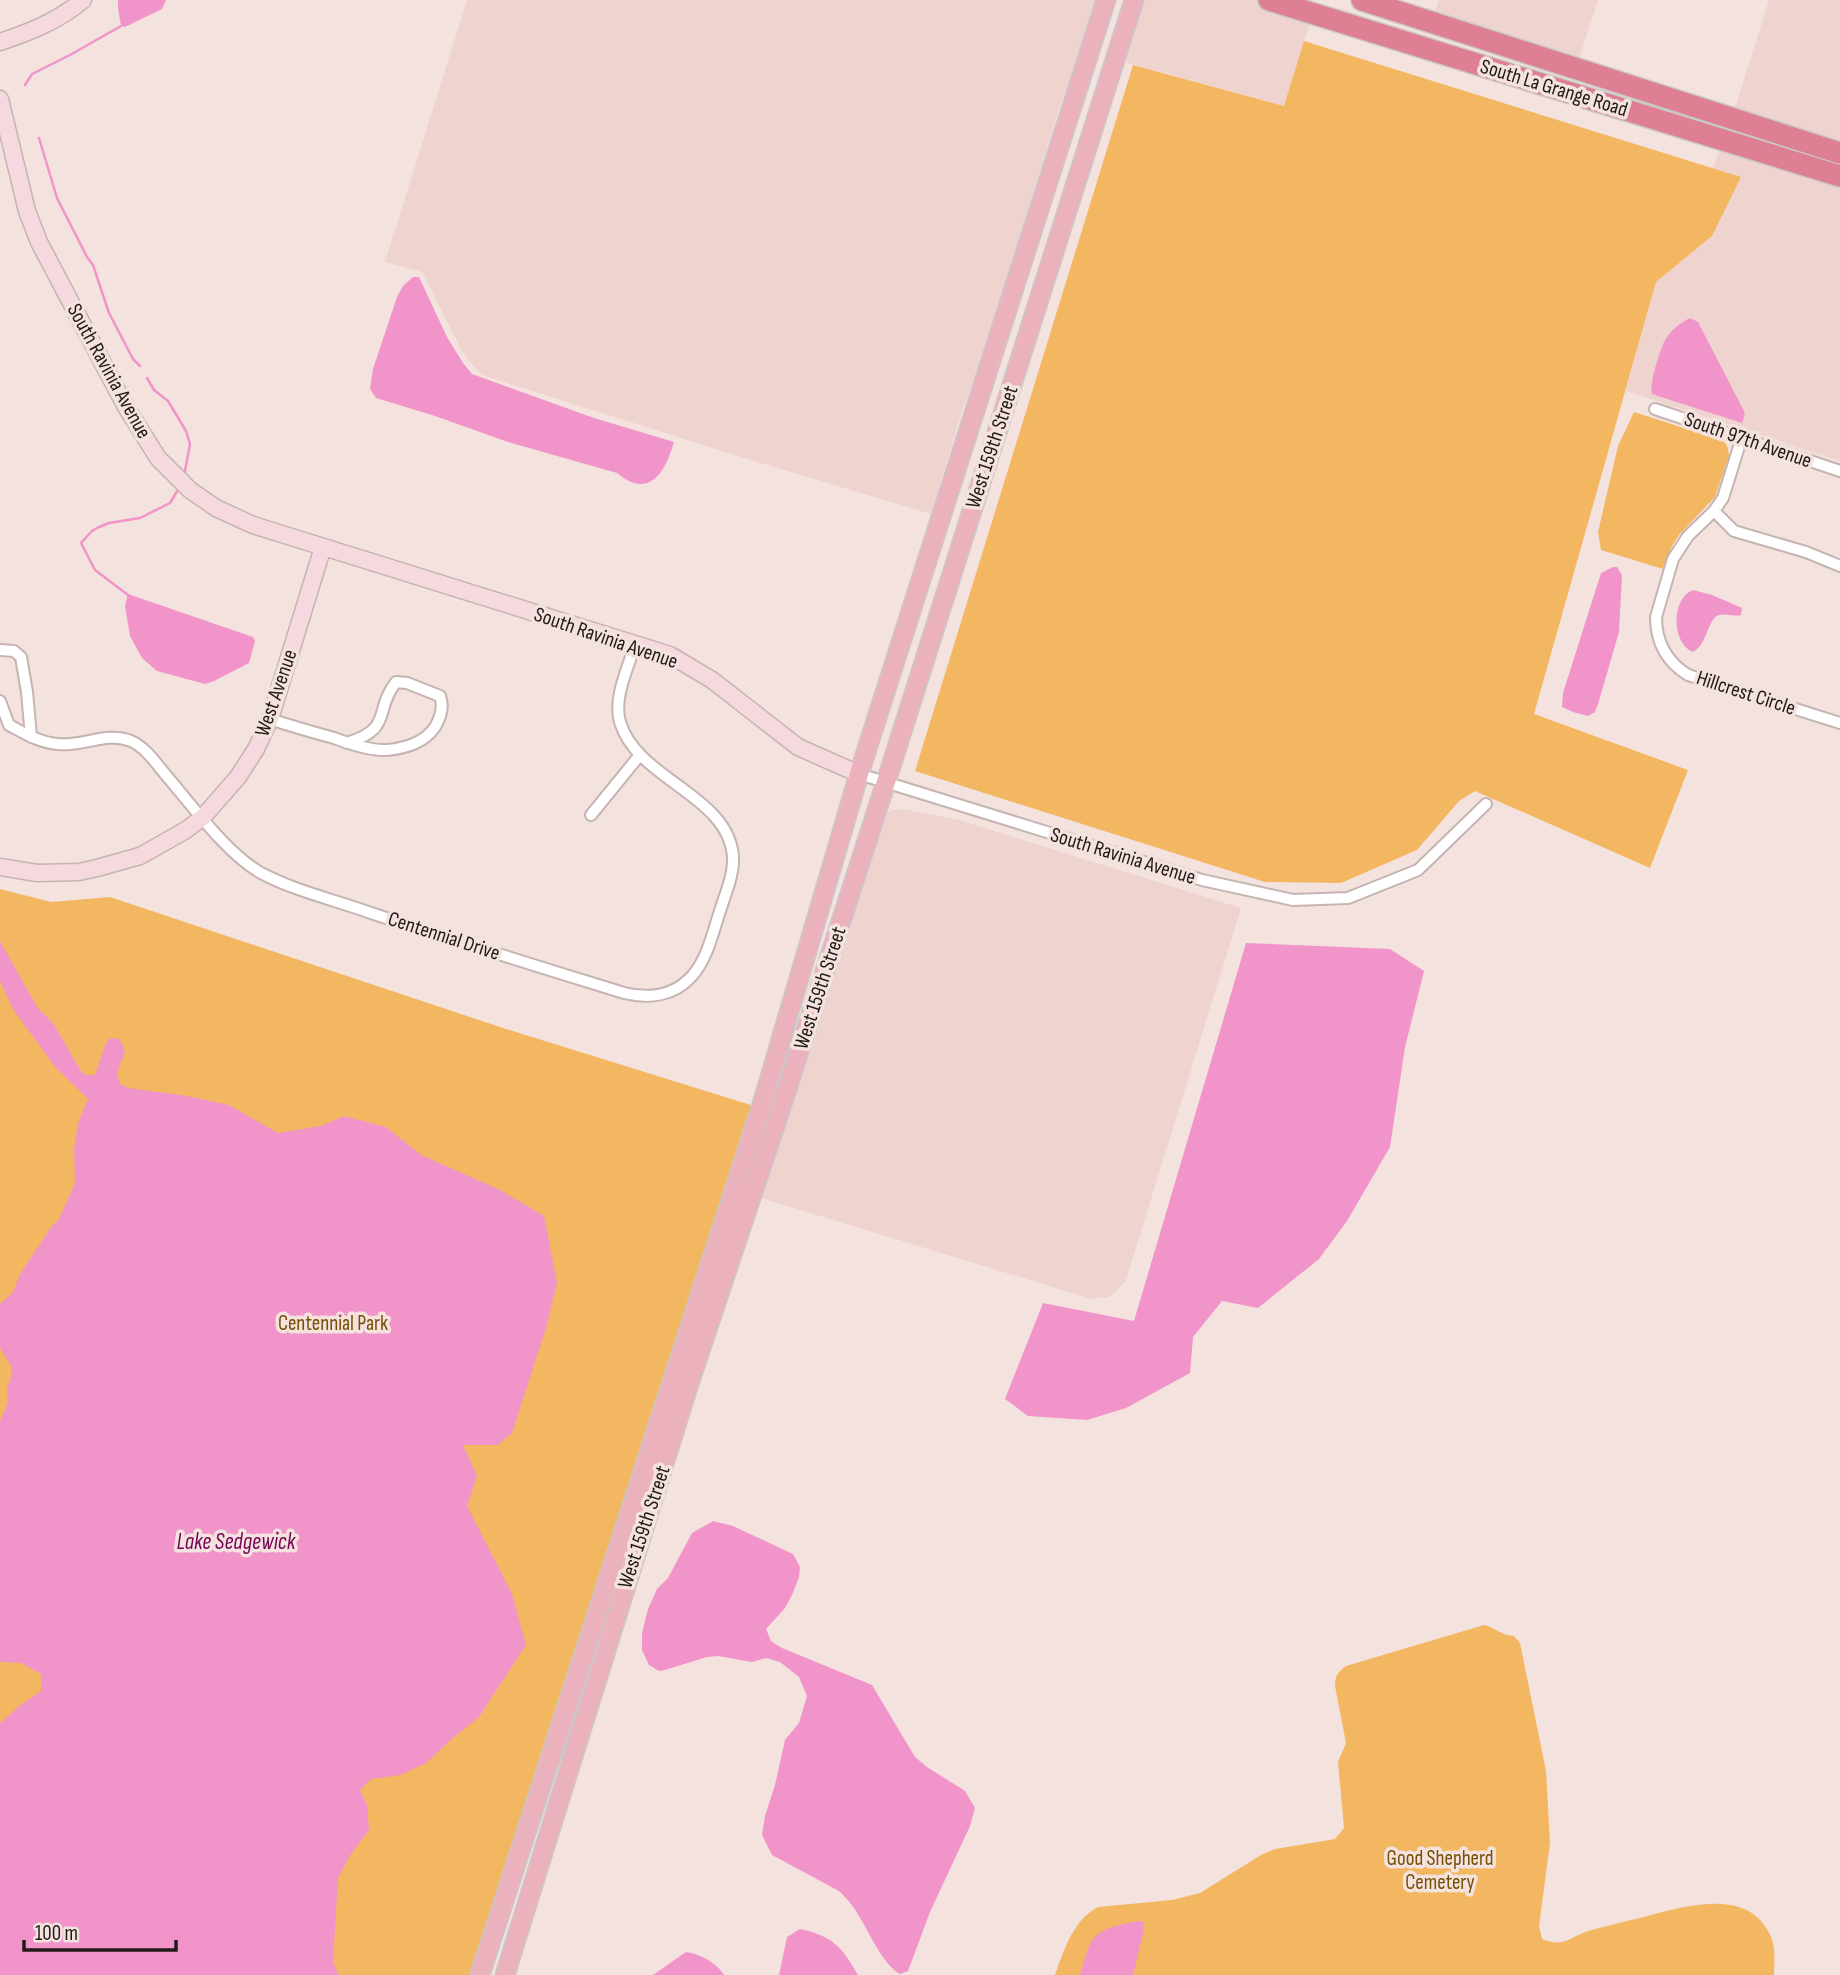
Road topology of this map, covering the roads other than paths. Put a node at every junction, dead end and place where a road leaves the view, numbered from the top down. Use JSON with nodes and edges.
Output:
{"nodes":[{"id":1,"x":83,"y":0,"type":"edge"},
{"id":2,"x":1107,"y":0,"type":"edge"},
{"id":3,"x":1134,"y":0,"type":"edge"},
{"id":4,"x":1269,"y":0,"type":"edge"},
{"id":5,"x":1362,"y":0,"type":"edge"},
{"id":6,"x":0,"y":42,"type":"edge"},
{"id":7,"x":0,"y":99,"type":"edge"},
{"id":8,"x":1840,"y":153,"type":"edge"},
{"id":9,"x":1840,"y":176,"type":"edge"},
{"id":10,"x":1655,"y":409,"type":"dead end"},
{"id":11,"x":1742,"y":437,"type":"junction"},
{"id":12,"x":1840,"y":471,"type":"edge"},
{"id":13,"x":1714,"y":511,"type":"junction"},
{"id":14,"x":323,"y":547,"type":"junction"},
{"id":15,"x":1840,"y":566,"type":"edge"},
{"id":16,"x":635,"y":645,"type":"junction"},
{"id":17,"x":0,"y":650,"type":"edge"},
{"id":18,"x":0,"y":701,"type":"edge"},
{"id":19,"x":270,"y":719,"type":"junction"},
{"id":20,"x":1840,"y":723,"type":"edge"},
{"id":21,"x":31,"y":737,"type":"junction"},
{"id":22,"x":347,"y":743,"type":"junction"},
{"id":23,"x":639,"y":756,"type":"junction"},
{"id":24,"x":859,"y":774,"type":"junction"},
{"id":25,"x":886,"y":782,"type":"junction"},
{"id":26,"x":1486,"y":804,"type":"dead end"},
{"id":27,"x":591,"y":815,"type":"dead end"},
{"id":28,"x":203,"y":817,"type":"junction"},
{"id":29,"x":0,"y":867,"type":"edge"},
{"id":30,"x":522,"y":1842,"type":"junction"},
{"id":31,"x":542,"y":1850,"type":"junction"},
{"id":32,"x":481,"y":1975,"type":"edge"},
{"id":33,"x":505,"y":1975,"type":"edge"}],
"edges":[{"from":1,"to":6,"type":"street"},
{"from":2,"to":24,"type":"main road","name":"West 159th Street"},
{"from":3,"to":25,"type":"main road","name":"West 159th Street"},
{"from":4,"to":9,"type":"highway","name":"South La Grange Road"},
{"from":5,"to":8,"type":"highway","name":"South La Grange Road"},
{"from":7,"to":14,"type":"street","name":"South Ravinia Avenue"},
{"from":10,"to":11,"type":"street","name":"South 97th Avenue"},
{"from":11,"to":12,"type":"street","name":"South 97th Avenue"},
{"from":11,"to":13,"type":"street"},
{"from":13,"to":15,"type":"street"},
{"from":13,"to":20,"type":"street","name":"Hillcrest Circle"},
{"from":14,"to":16,"type":"street","name":"South Ravinia Avenue"},
{"from":14,"to":19,"type":"street","name":"West Avenue"},
{"from":16,"to":23,"type":"street"},
{"from":16,"to":24,"type":"street","name":"South Ravinia Avenue"},
{"from":17,"to":21,"type":"street"},
{"from":18,"to":21,"type":"street"},
{"from":19,"to":22,"type":"street"},
{"from":19,"to":28,"type":"street","name":"West Avenue"},
{"from":21,"to":28,"type":"street","name":"Centennial Drive"},
{"from":22,"to":22,"type":"street"},
{"from":23,"to":27,"type":"street"},
{"from":23,"to":28,"type":"street","name":"Centennial Drive"},
{"from":24,"to":25,"type":"street","name":"South Ravinia Avenue"},
{"from":24,"to":30,"type":"main road","name":"West 159th Street"},
{"from":25,"to":26,"type":"street","name":"South Ravinia Avenue"},
{"from":25,"to":31,"type":"main road","name":"West 159th Street"},
{"from":28,"to":29,"type":"street","name":"West Avenue"},
{"from":30,"to":31,"type":"main road"},
{"from":30,"to":32,"type":"main road","name":"West 159th Street"},
{"from":31,"to":33,"type":"main road","name":"West 159th Street"}]}
